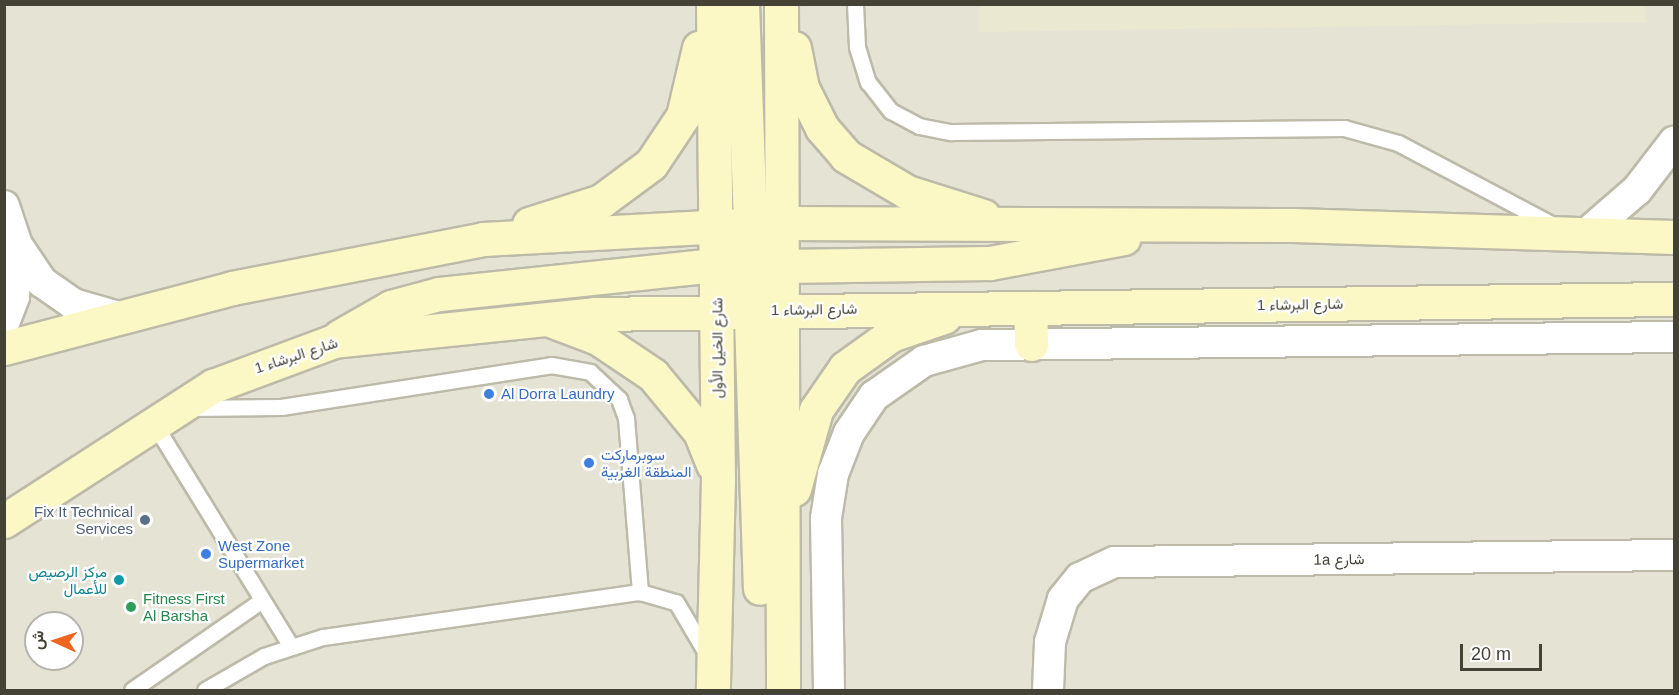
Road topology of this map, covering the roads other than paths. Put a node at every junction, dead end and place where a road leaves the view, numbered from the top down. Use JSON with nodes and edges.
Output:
{"nodes":[{"id":1,"x":707,"y":4,"type":"edge"},
{"id":2,"x":713,"y":4,"type":"edge"},
{"id":3,"x":742,"y":4,"type":"edge"},
{"id":4,"x":783,"y":4,"type":"edge"},
{"id":5,"x":855,"y":4,"type":"edge"},
{"id":6,"x":1674,"y":142,"type":"edge"},
{"id":7,"x":4,"y":206,"type":"edge"},
{"id":8,"x":782,"y":223,"type":"junction"},
{"id":9,"x":1159,"y":226,"type":"junction"},
{"id":10,"x":1016,"y":227,"type":"junction"},
{"id":11,"x":1580,"y":234,"type":"junction"},
{"id":12,"x":1674,"y":237,"type":"edge"},
{"id":13,"x":483,"y":239,"type":"junction"},
{"id":14,"x":17,"y":245,"type":"junction"},
{"id":15,"x":749,"y":265,"type":"junction"},
{"id":16,"x":1674,"y":299,"type":"edge"},
{"id":17,"x":975,"y":308,"type":"junction"},
{"id":18,"x":1030,"y":308,"type":"junction"},
{"id":19,"x":717,"y":312,"type":"junction"},
{"id":20,"x":119,"y":317,"type":"junction"},
{"id":21,"x":539,"y":318,"type":"junction"},
{"id":22,"x":4,"y":323,"type":"edge"},
{"id":23,"x":1674,"y":337,"type":"edge"},
{"id":24,"x":334,"y":341,"type":"junction"},
{"id":25,"x":1031,"y":344,"type":"junction"},
{"id":26,"x":4,"y":348,"type":"edge"},
{"id":27,"x":164,"y":414,"type":"junction"},
{"id":28,"x":718,"y":479,"type":"junction"},
{"id":29,"x":4,"y":522,"type":"edge"},
{"id":30,"x":780,"y":552,"type":"junction"},
{"id":31,"x":1674,"y":555,"type":"edge"},
{"id":32,"x":640,"y":592,"type":"junction"},
{"id":33,"x":262,"y":600,"type":"junction"},
{"id":34,"x":291,"y":646,"type":"junction"},
{"id":35,"x":783,"y":676,"type":"edge"},
{"id":36,"x":713,"y":679,"type":"edge"},
{"id":37,"x":132,"y":690,"type":"edge"},
{"id":38,"x":205,"y":690,"type":"edge"},
{"id":39,"x":829,"y":690,"type":"edge"},
{"id":40,"x":1048,"y":690,"type":"edge"}],
"edges":[{"from":1,"to":13,"type":"main road"},
{"from":2,"to":15,"type":"main road","name":"شارع الخيل الأول"},
{"from":3,"to":15,"type":"main road"},
{"from":4,"to":8,"type":"main road","name":"شارع الخيل الأول"},
{"from":4,"to":10,"type":"main road"},
{"from":5,"to":11,"type":"lane"},
{"from":6,"to":11,"type":"street"},
{"from":7,"to":14,"type":"street"},
{"from":8,"to":10,"type":"main road","name":"شارع البرشاء 1"},
{"from":8,"to":15,"type":"main road","name":"شارع البرشاء 1"},
{"from":8,"to":15,"type":"main road","name":"شارع الخيل الأول"},
{"from":9,"to":10,"type":"main road","name":"شارع البرشاء 1"},
{"from":9,"to":11,"type":"main road","name":"شارع البرشاء 1"},
{"from":9,"to":15,"type":"main road"},
{"from":11,"to":12,"type":"main road","name":"شارع البرشاء 1"},
{"from":13,"to":15,"type":"main road","name":"شارع البرشاء 1"},
{"from":13,"to":20,"type":"main road","name":"شارع البرشاء 1"},
{"from":14,"to":20,"type":"street"},
{"from":14,"to":22,"type":"street"},
{"from":15,"to":17,"type":"main road","name":"شارع البرشاء 1"},
{"from":15,"to":19,"type":"main road","name":"شارع الخيل الأول"},
{"from":15,"to":19,"type":"main road","name":"شارع البرشاء 1"},
{"from":15,"to":24,"type":"main road"},
{"from":15,"to":30,"type":"main road","name":"شارع الخيل الأول"},
{"from":15,"to":35,"type":"main road"},
{"from":16,"to":18,"type":"main road","name":"شارع البرشاء 1"},
{"from":17,"to":18,"type":"main road","name":"شارع البرشاء 1"},
{"from":17,"to":30,"type":"main road"},
{"from":18,"to":25,"type":"main road"},
{"from":19,"to":21,"type":"main road","name":"شارع البرشاء 1"},
{"from":19,"to":28,"type":"main road","name":"شارع الخيل الأول"},
{"from":20,"to":26,"type":"main road","name":"شارع البرشاء 1"},
{"from":21,"to":24,"type":"main road","name":"شارع البرشاء 1"},
{"from":21,"to":28,"type":"main road"},
{"from":23,"to":25,"type":"street"},
{"from":24,"to":27,"type":"main road","name":"شارع البرشاء 1"},
{"from":25,"to":39,"type":"street"},
{"from":27,"to":29,"type":"main road","name":"شارع البرشاء 1"},
{"from":27,"to":32,"type":"lane"},
{"from":27,"to":33,"type":"lane"},
{"from":28,"to":36,"type":"main road","name":"شارع الخيل الأول"},
{"from":30,"to":35,"type":"main road","name":"شارع الخيل الأول"},
{"from":31,"to":40,"type":"street","name":"1a شارع"},
{"from":32,"to":34,"type":"lane"},
{"from":32,"to":36,"type":"lane"},
{"from":33,"to":34,"type":"lane"},
{"from":33,"to":37,"type":"lane"},
{"from":34,"to":38,"type":"lane"}]}
